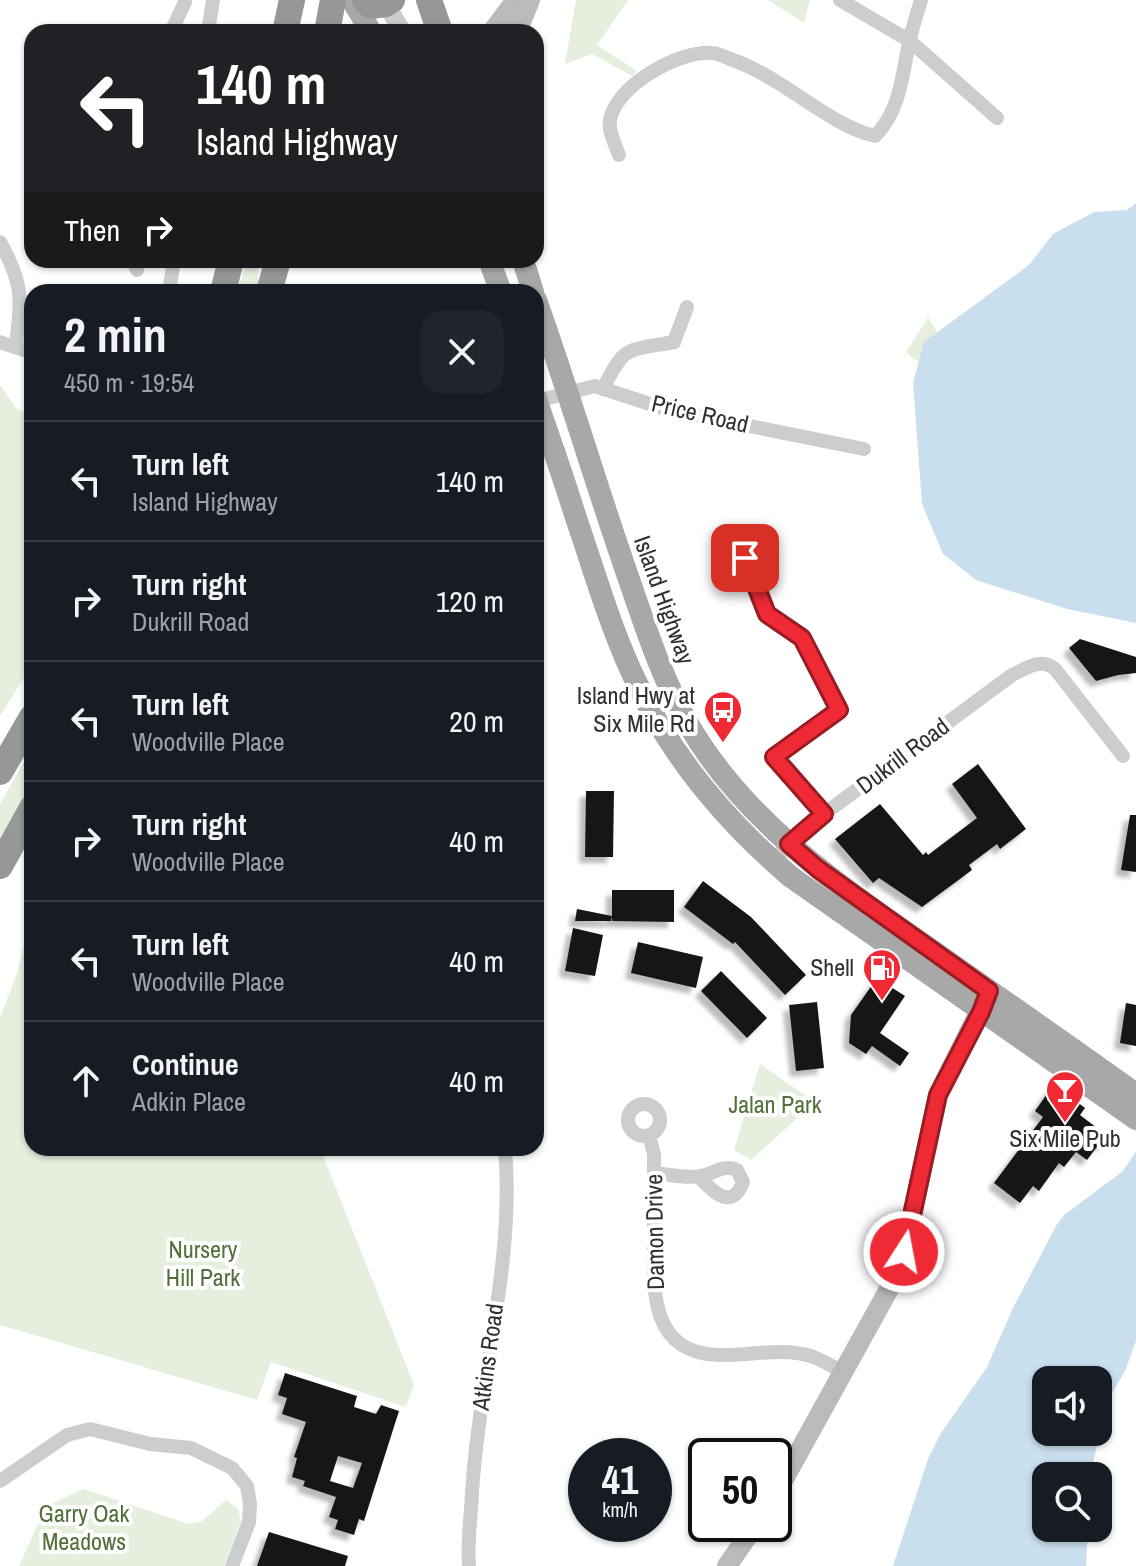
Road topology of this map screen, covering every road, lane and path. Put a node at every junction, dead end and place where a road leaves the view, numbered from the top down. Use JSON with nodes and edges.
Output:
{"nodes":[{"id":1,"x":292,"y":0,"type":"edge"},
{"id":2,"x":333,"y":0,"type":"edge"},
{"id":3,"x":352,"y":0,"type":"edge"},
{"id":4,"x":429,"y":0,"type":"edge"},
{"id":5,"x":516,"y":0,"type":"edge"},
{"id":6,"x":530,"y":0,"type":"edge"},
{"id":7,"x":840,"y":0,"type":"edge"},
{"id":8,"x":921,"y":0,"type":"edge"},
{"id":9,"x":184,"y":1,"type":"edge"},
{"id":10,"x":382,"y":1,"type":"edge"},
{"id":11,"x":212,"y":4,"type":"edge"},
{"id":12,"x":174,"y":24,"type":"edge"},
{"id":13,"x":209,"y":24,"type":"edge"},
{"id":14,"x":287,"y":24,"type":"edge"},
{"id":15,"x":328,"y":24,"type":"edge"},
{"id":16,"x":366,"y":24,"type":"edge"},
{"id":17,"x":398,"y":24,"type":"edge"},
{"id":18,"x":437,"y":24,"type":"edge"},
{"id":19,"x":498,"y":24,"type":"edge"},
{"id":20,"x":520,"y":24,"type":"edge"},
{"id":21,"x":910,"y":41,"type":"junction"},
{"id":22,"x":997,"y":118,"type":"dead end"},
{"id":23,"x":619,"y":155,"type":"dead end"},
{"id":24,"x":0,"y":242,"type":"edge"},
{"id":25,"x":687,"y":307,"type":"dead end"},
{"id":26,"x":544,"y":322,"type":"edge"},
{"id":27,"x":0,"y":342,"type":"edge"},
{"id":28,"x":16,"y":346,"type":"junction"},
{"id":29,"x":24,"y":350,"type":"edge"},
{"id":30,"x":603,"y":389,"type":"junction"},
{"id":31,"x":569,"y":392,"type":"junction"},
{"id":32,"x":544,"y":398,"type":"edge"},
{"id":33,"x":544,"y":424,"type":"edge"},
{"id":34,"x":864,"y":449,"type":"dead end"},
{"id":35,"x":745,"y":558,"type":"dead end"},
{"id":36,"x":24,"y":731,"type":"edge"},
{"id":37,"x":1123,"y":756,"type":"dead end"},
{"id":38,"x":0,"y":772,"type":"edge"},
{"id":39,"x":824,"y":814,"type":"junction"},
{"id":40,"x":24,"y":822,"type":"edge"},
{"id":41,"x":789,"y":844,"type":"junction"},
{"id":42,"x":772,"y":861,"type":"junction"},
{"id":43,"x":0,"y":866,"type":"edge"},
{"id":44,"x":989,"y":991,"type":"junction"},
{"id":45,"x":981,"y":1012,"type":"junction"},
{"id":46,"x":1131,"y":1103,"type":"edge"},
{"id":47,"x":649,"y":1136,"type":"dead end"},
{"id":48,"x":505,"y":1156,"type":"edge"},
{"id":49,"x":654,"y":1173,"type":"junction"},
{"id":50,"x":699,"y":1177,"type":"dead end"},
{"id":51,"x":844,"y":1372,"type":"junction"},
{"id":52,"x":792,"y":1465,"type":"edge"},
{"id":53,"x":0,"y":1481,"type":"edge"},
{"id":54,"x":744,"y":1542,"type":"edge"},
{"id":55,"x":232,"y":1566,"type":"edge"},
{"id":56,"x":469,"y":1566,"type":"edge"},
{"id":57,"x":727,"y":1566,"type":"edge"}],
"edges":[{"from":1,"to":14,"type":"highway"},
{"from":2,"to":15,"type":"highway"},
{"from":3,"to":16,"type":"main road"},
{"from":4,"to":18,"type":"highway"},
{"from":5,"to":19,"type":"main road"},
{"from":6,"to":20,"type":"main road"},
{"from":7,"to":21,"type":"street"},
{"from":8,"to":21,"type":"street"},
{"from":9,"to":11,"type":"street"},
{"from":9,"to":12,"type":"street"},
{"from":10,"to":17,"type":"street"},
{"from":11,"to":13,"type":"street"},
{"from":21,"to":22,"type":"street"},
{"from":21,"to":23,"type":"street"},
{"from":24,"to":28,"type":"street"},
{"from":25,"to":30,"type":"street"},
{"from":26,"to":31,"type":"main road","name":"Island Highway"},
{"from":27,"to":28,"type":"street"},
{"from":28,"to":29,"type":"street"},
{"from":30,"to":31,"type":"street","name":"Price Road"},
{"from":30,"to":34,"type":"street","name":"Price Road"},
{"from":31,"to":32,"type":"street","name":"Price Road"},
{"from":31,"to":41,"type":"main road","name":"Island Highway"},
{"from":33,"to":42,"type":"main road","name":"Island Highway"},
{"from":35,"to":39,"type":"street"},
{"from":36,"to":38,"type":"highway"},
{"from":37,"to":39,"type":"street","name":"Dukrill Road"},
{"from":39,"to":41,"type":"street","name":"Dukrill Road"},
{"from":40,"to":43,"type":"highway"},
{"from":41,"to":42,"type":"street","name":"Dukrill Road"},
{"from":41,"to":44,"type":"main road","name":"Island Highway"},
{"from":42,"to":45,"type":"main road","name":"Island Highway"},
{"from":44,"to":45,"type":"main road"},
{"from":44,"to":46,"type":"main road","name":"Island Highway"},
{"from":45,"to":46,"type":"main road","name":"Island Highway"},
{"from":45,"to":51,"type":"main road"},
{"from":47,"to":49,"type":"street","name":"Damon Drive"},
{"from":48,"to":56,"type":"street","name":"Atkins Road"},
{"from":49,"to":50,"type":"street"},
{"from":49,"to":51,"type":"street","name":"Damon Drive"},
{"from":51,"to":52,"type":"main road"},
{"from":53,"to":55,"type":"street"},
{"from":54,"to":57,"type":"main road"}]}
